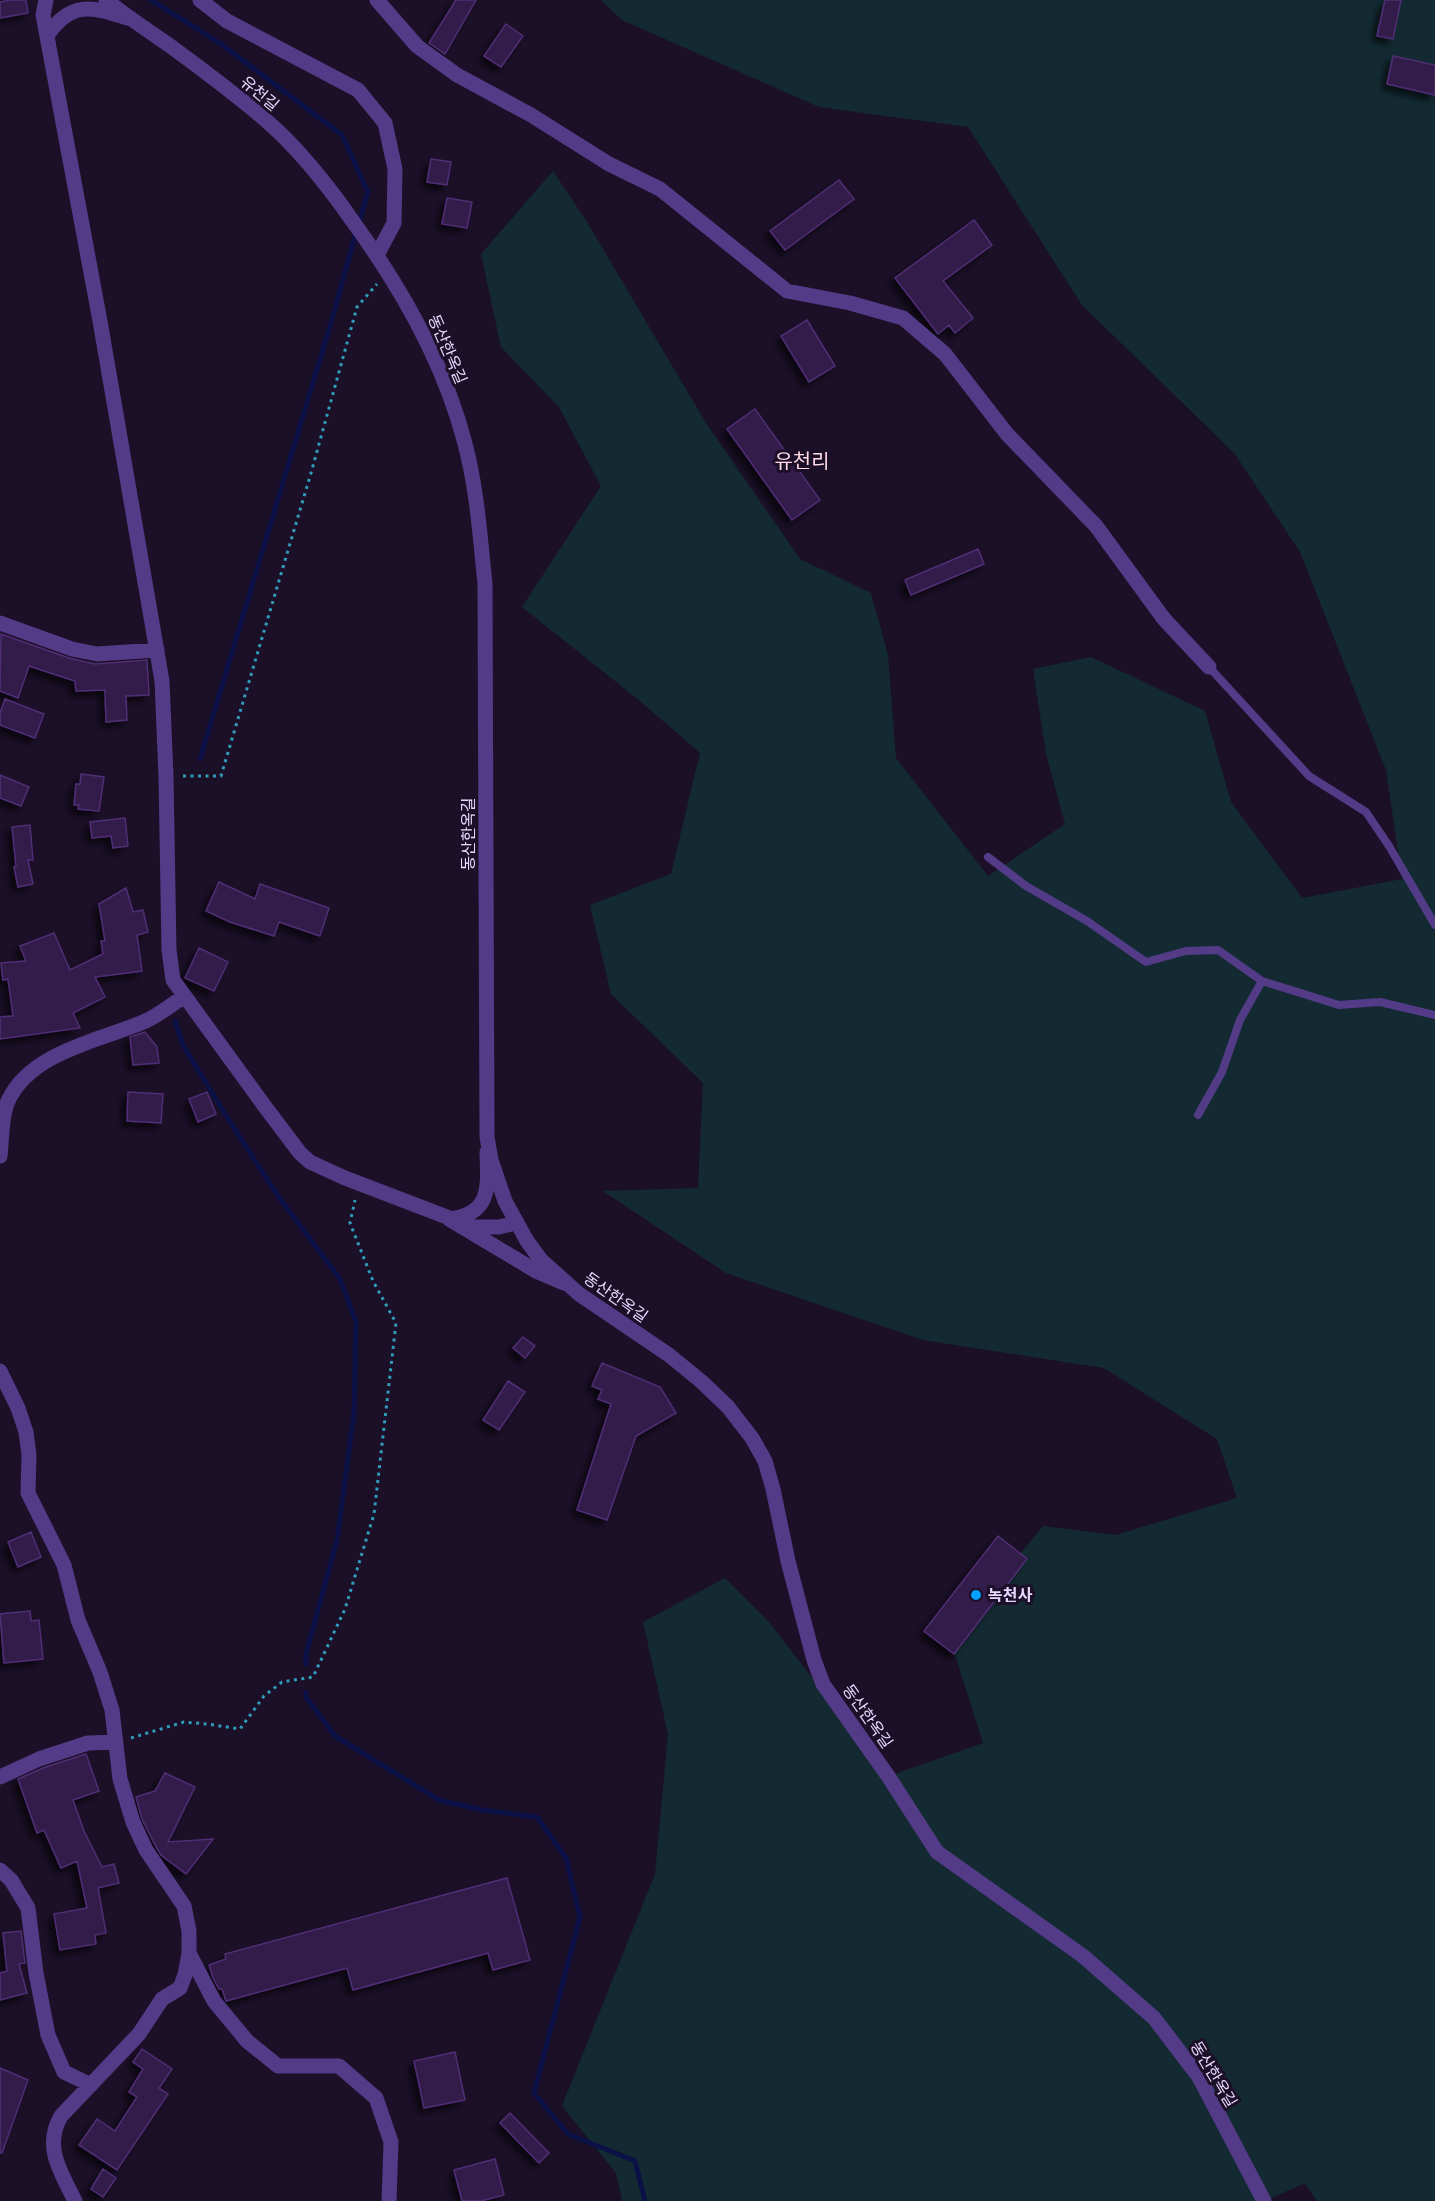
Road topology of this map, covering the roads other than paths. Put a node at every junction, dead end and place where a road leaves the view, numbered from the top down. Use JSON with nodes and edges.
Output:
{"nodes":[{"id":1,"x":106,"y":0,"type":"edge"},
{"id":2,"x":200,"y":0,"type":"edge"},
{"id":3,"x":377,"y":0,"type":"edge"},
{"id":4,"x":43,"y":5,"type":"edge"},
{"id":5,"x":128,"y":18,"type":"junction"},
{"id":6,"x":46,"y":36,"type":"junction"},
{"id":7,"x":366,"y":239,"type":"joint"},
{"id":8,"x":377,"y":255,"type":"junction"},
{"id":9,"x":0,"y":623,"type":"edge"},
{"id":10,"x":157,"y":650,"type":"junction"},
{"id":11,"x":1209,"y":668,"type":"joint"},
{"id":12,"x":988,"y":857,"type":"dead end"},
{"id":13,"x":1435,"y":925,"type":"edge"},
{"id":14,"x":1262,"y":981,"type":"junction"},
{"id":15,"x":184,"y":996,"type":"junction"},
{"id":16,"x":1435,"y":1015,"type":"edge"},
{"id":17,"x":6,"y":1094,"type":"edge"},
{"id":18,"x":1198,"y":1115,"type":"dead end"},
{"id":19,"x":487,"y":1137,"type":"junction"},
{"id":20,"x":0,"y":1156,"type":"edge"},
{"id":21,"x":449,"y":1219,"type":"junction"},
{"id":22,"x":516,"y":1223,"type":"junction"},
{"id":23,"x":566,"y":1283,"type":"junction"},
{"id":24,"x":0,"y":1371,"type":"edge"},
{"id":25,"x":116,"y":1742,"type":"junction"},
{"id":26,"x":0,"y":1777,"type":"edge"},
{"id":27,"x":0,"y":1870,"type":"edge"},
{"id":28,"x":189,"y":1953,"type":"junction"},
{"id":29,"x":91,"y":2085,"type":"junction"},
{"id":30,"x":75,"y":2201,"type":"edge"},
{"id":31,"x":389,"y":2201,"type":"edge"},
{"id":32,"x":1264,"y":2201,"type":"edge"}],
"edges":[{"from":1,"to":5,"type":"street","name":"유천길"},
{"from":2,"to":8,"type":"street"},
{"from":3,"to":11,"type":"street"},
{"from":4,"to":6,"type":"street"},
{"from":5,"to":6,"type":"street"},
{"from":5,"to":7,"type":"street","name":"유천길"},
{"from":6,"to":10,"type":"street"},
{"from":7,"to":8,"type":"street","name":"동산한옥길"},
{"from":8,"to":19,"type":"street","name":"동산한옥길"},
{"from":9,"to":10,"type":"street"},
{"from":10,"to":15,"type":"street"},
{"from":11,"to":13,"type":"lane"},
{"from":12,"to":14,"type":"lane"},
{"from":14,"to":16,"type":"lane"},
{"from":14,"to":18,"type":"lane"},
{"from":15,"to":17,"type":"street"},
{"from":15,"to":21,"type":"street"},
{"from":17,"to":20,"type":"street"},
{"from":19,"to":21,"type":"street"},
{"from":19,"to":22,"type":"street","name":"동산한옥길"},
{"from":21,"to":22,"type":"street"},
{"from":21,"to":23,"type":"street"},
{"from":22,"to":23,"type":"street","name":"동산한옥길"},
{"from":23,"to":32,"type":"street","name":"동산한옥길"},
{"from":24,"to":25,"type":"street"},
{"from":25,"to":26,"type":"street"},
{"from":25,"to":28,"type":"street"},
{"from":27,"to":29,"type":"street"},
{"from":28,"to":29,"type":"street"},
{"from":28,"to":31,"type":"street"},
{"from":29,"to":30,"type":"street"}]}
